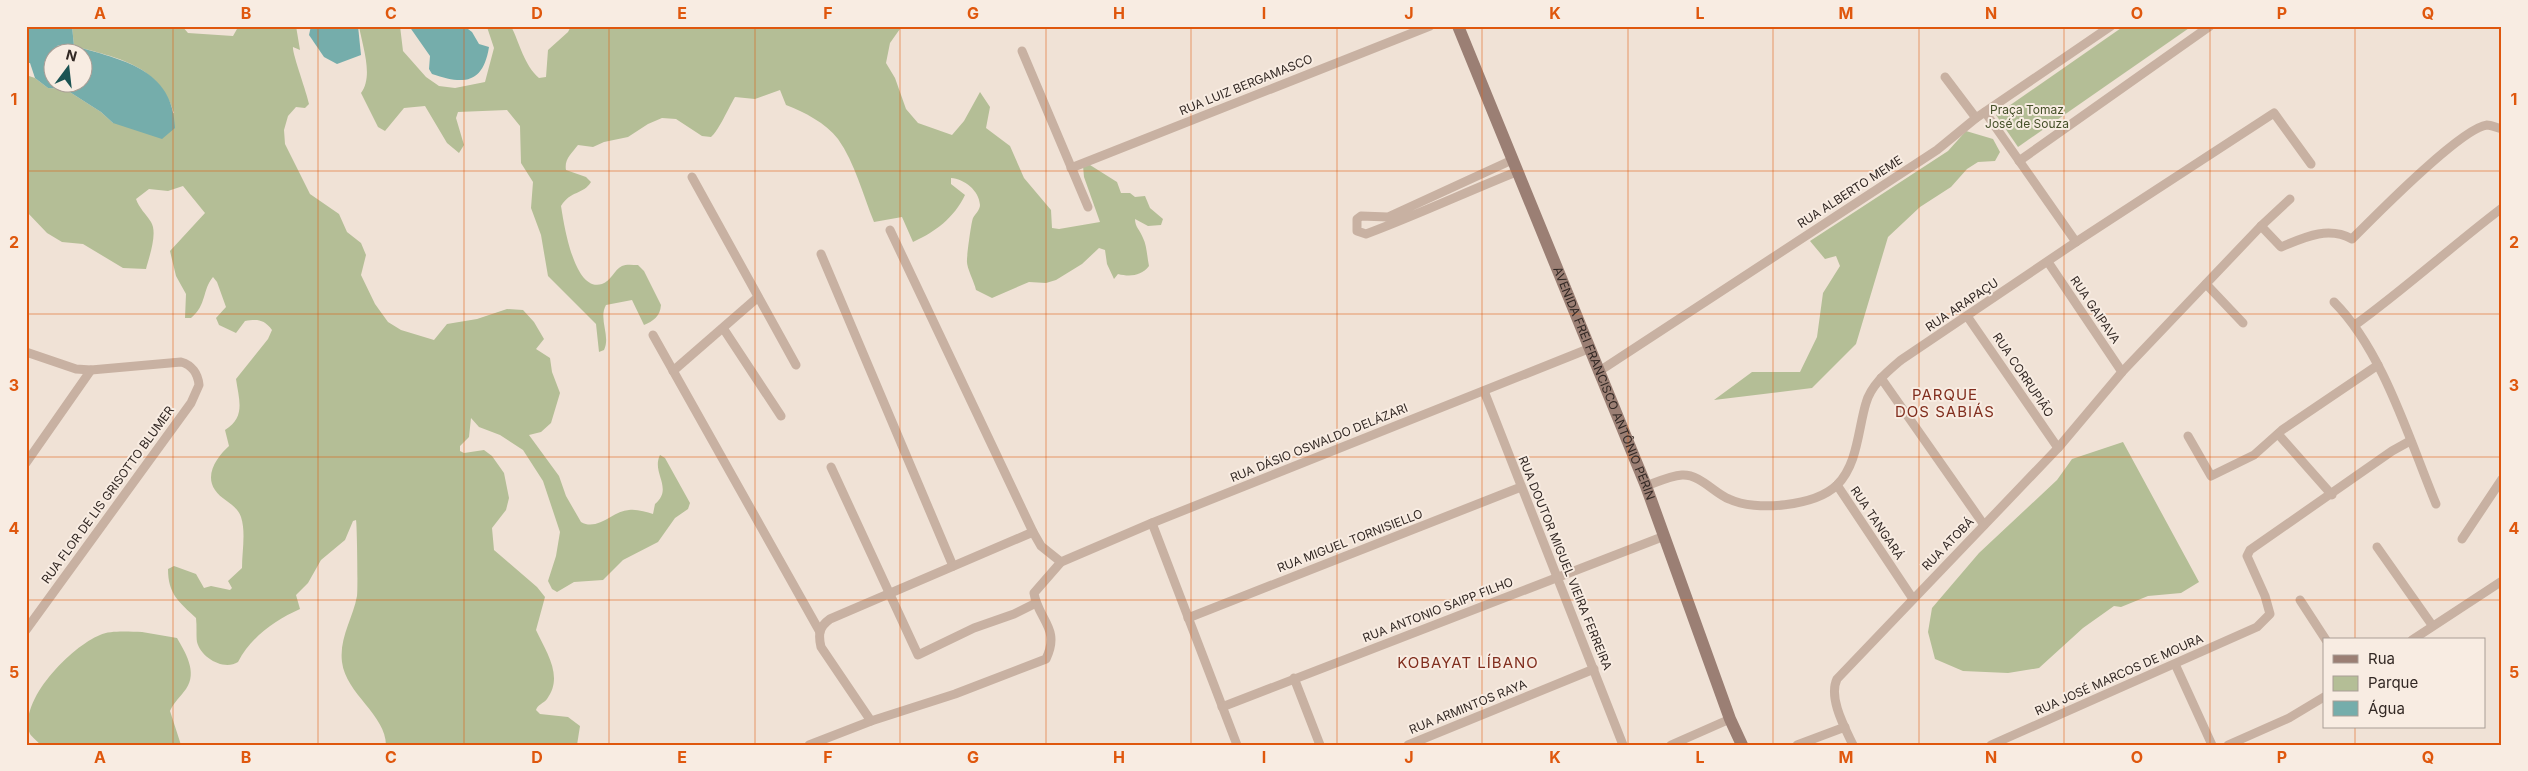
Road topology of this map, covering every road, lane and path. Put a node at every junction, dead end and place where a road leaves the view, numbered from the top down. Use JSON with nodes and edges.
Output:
{"nodes":[{"id":1,"x":1430,"y":26,"type":"edge"},
{"id":2,"x":1458,"y":26,"type":"edge"},
{"id":3,"x":2112,"y":26,"type":"edge"},
{"id":4,"x":2210,"y":26,"type":"edge"},
{"id":5,"x":1022,"y":51,"type":"dead end"},
{"id":6,"x":1945,"y":77,"type":"dead end"},
{"id":7,"x":1986,"y":112,"type":"junction"},
{"id":8,"x":1976,"y":118,"type":"junction"},
{"id":9,"x":2502,"y":129,"type":"edge"},
{"id":10,"x":2019,"y":161,"type":"junction"},
{"id":11,"x":2310,"y":164,"type":"dead end"},
{"id":12,"x":1514,"y":166,"type":"junction"},
{"id":13,"x":1071,"y":168,"type":"junction"},
{"id":14,"x":692,"y":177,"type":"dead end"},
{"id":15,"x":2290,"y":200,"type":"dead end"},
{"id":16,"x":1088,"y":207,"type":"dead end"},
{"id":17,"x":2502,"y":208,"type":"edge"},
{"id":18,"x":2261,"y":226,"type":"junction"},
{"id":19,"x":890,"y":230,"type":"dead end"},
{"id":20,"x":2076,"y":242,"type":"junction"},
{"id":21,"x":821,"y":254,"type":"dead end"},
{"id":22,"x":2048,"y":262,"type":"junction"},
{"id":23,"x":2206,"y":284,"type":"junction"},
{"id":24,"x":757,"y":298,"type":"junction"},
{"id":25,"x":2334,"y":302,"type":"dead end"},
{"id":26,"x":1967,"y":316,"type":"junction"},
{"id":27,"x":2243,"y":323,"type":"dead end"},
{"id":28,"x":2355,"y":325,"type":"junction"},
{"id":29,"x":723,"y":328,"type":"junction"},
{"id":30,"x":653,"y":334,"type":"dead end"},
{"id":31,"x":1588,"y":349,"type":"junction"},
{"id":32,"x":26,"y":352,"type":"edge"},
{"id":33,"x":796,"y":365,"type":"dead end"},
{"id":34,"x":2378,"y":365,"type":"junction"},
{"id":35,"x":91,"y":370,"type":"junction"},
{"id":36,"x":673,"y":371,"type":"junction"},
{"id":37,"x":1598,"y":372,"type":"junction"},
{"id":38,"x":2122,"y":372,"type":"junction"},
{"id":39,"x":1881,"y":378,"type":"junction"},
{"id":40,"x":1484,"y":391,"type":"junction"},
{"id":41,"x":781,"y":416,"type":"dead end"},
{"id":42,"x":2278,"y":434,"type":"junction"},
{"id":43,"x":2188,"y":436,"type":"dead end"},
{"id":44,"x":2410,"y":441,"type":"junction"},
{"id":45,"x":2058,"y":448,"type":"junction"},
{"id":46,"x":26,"y":463,"type":"edge"},
{"id":47,"x":832,"y":468,"type":"dead end"},
{"id":48,"x":2502,"y":479,"type":"edge"},
{"id":49,"x":1837,"y":485,"type":"junction"},
{"id":50,"x":1646,"y":486,"type":"junction"},
{"id":51,"x":1521,"y":487,"type":"junction"},
{"id":52,"x":2332,"y":495,"type":"junction"},
{"id":53,"x":2436,"y":504,"type":"dead end"},
{"id":54,"x":1152,"y":523,"type":"junction"},
{"id":55,"x":1984,"y":525,"type":"junction"},
{"id":56,"x":1033,"y":532,"type":"junction"},
{"id":57,"x":1662,"y":537,"type":"junction"},
{"id":58,"x":2462,"y":539,"type":"dead end"},
{"id":59,"x":2377,"y":547,"type":"dead end"},
{"id":60,"x":1061,"y":562,"type":"junction"},
{"id":61,"x":953,"y":566,"type":"junction"},
{"id":62,"x":1557,"y":578,"type":"junction"},
{"id":63,"x":2502,"y":581,"type":"edge"},
{"id":64,"x":889,"y":594,"type":"junction"},
{"id":65,"x":1913,"y":599,"type":"junction"},
{"id":66,"x":2300,"y":600,"type":"dead end"},
{"id":67,"x":1036,"y":604,"type":"junction"},
{"id":68,"x":1188,"y":618,"type":"junction"},
{"id":69,"x":2432,"y":625,"type":"junction"},
{"id":70,"x":27,"y":627,"type":"edge"},
{"id":71,"x":820,"y":632,"type":"junction"},
{"id":72,"x":2325,"y":638,"type":"edge"},
{"id":73,"x":2415,"y":638,"type":"edge"},
{"id":74,"x":2175,"y":664,"type":"junction"},
{"id":75,"x":1594,"y":669,"type":"junction"},
{"id":76,"x":1294,"y":678,"type":"junction"},
{"id":77,"x":2323,"y":697,"type":"edge"},
{"id":78,"x":1222,"y":706,"type":"junction"},
{"id":79,"x":1730,"y":719,"type":"junction"},
{"id":80,"x":871,"y":721,"type":"junction"},
{"id":81,"x":1845,"y":727,"type":"junction"},
{"id":82,"x":809,"y":745,"type":"edge"},
{"id":83,"x":1237,"y":745,"type":"edge"},
{"id":84,"x":1320,"y":745,"type":"edge"},
{"id":85,"x":1408,"y":745,"type":"edge"},
{"id":86,"x":1623,"y":745,"type":"edge"},
{"id":87,"x":1671,"y":745,"type":"edge"},
{"id":88,"x":1742,"y":745,"type":"edge"},
{"id":89,"x":1797,"y":745,"type":"edge"},
{"id":90,"x":1853,"y":745,"type":"edge"},
{"id":91,"x":1991,"y":745,"type":"edge"},
{"id":92,"x":2212,"y":745,"type":"edge"},
{"id":93,"x":2228,"y":745,"type":"edge"}],
"edges":[{"from":1,"to":13,"type":"street","name":"RUA LUIZ BERGAMASCO"},
{"from":2,"to":12,"type":"street","name":"AVENIDA FREI FRANCISCO ANTÔNIO PERIN"},
{"from":3,"to":7,"type":"street","name":"RUA ALBERTO MEME"},
{"from":4,"to":10,"type":"street"},
{"from":5,"to":13,"type":"street"},
{"from":6,"to":8,"type":"street"},
{"from":7,"to":8,"type":"street","name":"RUA ALBERTO MEME"},
{"from":7,"to":10,"type":"street"},
{"from":8,"to":37,"type":"street","name":"RUA ALBERTO MEME"},
{"from":9,"to":18,"type":"street"},
{"from":10,"to":20,"type":"street"},
{"from":11,"to":20,"type":"street","name":"RUA ARAPAÇU"},
{"from":12,"to":12,"type":"street"},
{"from":12,"to":31,"type":"street","name":"AVENIDA FREI FRANCISCO ANTÔNIO PERIN"},
{"from":13,"to":16,"type":"street"},
{"from":14,"to":24,"type":"street"},
{"from":15,"to":18,"type":"street","name":"RUA ATOBÁ"},
{"from":17,"to":28,"type":"street"},
{"from":18,"to":23,"type":"street","name":"RUA ATOBÁ"},
{"from":19,"to":56,"type":"street"},
{"from":20,"to":22,"type":"street","name":"RUA ARAPAÇU"},
{"from":21,"to":61,"type":"street"},
{"from":22,"to":26,"type":"street","name":"RUA ARAPAÇU"},
{"from":22,"to":38,"type":"street","name":"RUA GAIPAVA"},
{"from":23,"to":27,"type":"street"},
{"from":23,"to":38,"type":"street","name":"RUA ATOBÁ"},
{"from":24,"to":29,"type":"street"},
{"from":24,"to":33,"type":"street"},
{"from":25,"to":28,"type":"street"},
{"from":26,"to":39,"type":"street","name":"RUA ARAPAÇU"},
{"from":26,"to":45,"type":"street","name":"RUA CORRUPIÃO"},
{"from":28,"to":34,"type":"street"},
{"from":29,"to":36,"type":"street"},
{"from":29,"to":41,"type":"street"},
{"from":30,"to":36,"type":"street"},
{"from":31,"to":37,"type":"street","name":"AVENIDA FREI FRANCISCO ANTÔNIO PERIN"},
{"from":31,"to":40,"type":"street","name":"RUA DÁSIO OSWALDO DELÁZARI"},
{"from":32,"to":35,"type":"street"},
{"from":34,"to":42,"type":"street"},
{"from":34,"to":44,"type":"street"},
{"from":35,"to":46,"type":"street"},
{"from":35,"to":70,"type":"street","name":"RUA FLOR DE LIS GRISOTTO BLUMER"},
{"from":36,"to":71,"type":"street"},
{"from":37,"to":50,"type":"street","name":"AVENIDA FREI FRANCISCO ANTÔNIO PERIN"},
{"from":38,"to":45,"type":"street","name":"RUA ATOBÁ"},
{"from":39,"to":49,"type":"street","name":"RUA ARAPAÇU"},
{"from":39,"to":55,"type":"street"},
{"from":40,"to":51,"type":"street","name":"RUA DOUTOR MIGUEL VIEIRA FERREIRA"},
{"from":40,"to":54,"type":"street","name":"RUA DÁSIO OSWALDO DELÁZARI"},
{"from":42,"to":43,"type":"street"},
{"from":42,"to":52,"type":"street"},
{"from":44,"to":52,"type":"street"},
{"from":44,"to":53,"type":"street"},
{"from":45,"to":55,"type":"street","name":"RUA ATOBÁ"},
{"from":47,"to":64,"type":"street"},
{"from":48,"to":58,"type":"street"},
{"from":49,"to":50,"type":"street"},
{"from":49,"to":65,"type":"street","name":"RUA TANGARÁ"},
{"from":50,"to":57,"type":"street","name":"AVENIDA FREI FRANCISCO ANTÔNIO PERIN"},
{"from":51,"to":62,"type":"street","name":"RUA DOUTOR MIGUEL VIEIRA FERREIRA"},
{"from":51,"to":68,"type":"street","name":"RUA MIGUEL TORNISIELLO"},
{"from":52,"to":74,"type":"street","name":"RUA JOSÉ MARCOS DE MOURA"},
{"from":54,"to":60,"type":"street","name":"RUA DÁSIO OSWALDO DELÁZARI"},
{"from":54,"to":68,"type":"street"},
{"from":55,"to":65,"type":"street","name":"RUA ATOBÁ"},
{"from":56,"to":60,"type":"street"},
{"from":56,"to":61,"type":"street"},
{"from":57,"to":62,"type":"street","name":"RUA ANTONIO SAIPP FILHO"},
{"from":57,"to":79,"type":"street","name":"AVENIDA FREI FRANCISCO ANTÔNIO PERIN"},
{"from":59,"to":69,"type":"street"},
{"from":60,"to":67,"type":"street"},
{"from":61,"to":64,"type":"street"},
{"from":62,"to":75,"type":"street","name":"RUA DOUTOR MIGUEL VIEIRA FERREIRA"},
{"from":62,"to":76,"type":"street","name":"RUA ANTONIO SAIPP FILHO"},
{"from":63,"to":69,"type":"street"},
{"from":64,"to":67,"type":"street"},
{"from":64,"to":71,"type":"street"},
{"from":65,"to":81,"type":"street","name":"RUA ATOBÁ"},
{"from":66,"to":72,"type":"street"},
{"from":67,"to":80,"type":"street"},
{"from":68,"to":78,"type":"street"},
{"from":69,"to":73,"type":"street"},
{"from":71,"to":80,"type":"street"},
{"from":74,"to":91,"type":"street","name":"RUA JOSÉ MARCOS DE MOURA"},
{"from":74,"to":92,"type":"street"},
{"from":75,"to":85,"type":"street","name":"RUA ARMINTOS RAYA"},
{"from":75,"to":86,"type":"street","name":"RUA DOUTOR MIGUEL VIEIRA FERREIRA"},
{"from":76,"to":78,"type":"street","name":"RUA ANTONIO SAIPP FILHO"},
{"from":76,"to":84,"type":"street"},
{"from":77,"to":93,"type":"street"},
{"from":78,"to":83,"type":"street"},
{"from":79,"to":87,"type":"street"},
{"from":79,"to":88,"type":"street","name":"AVENIDA FREI FRANCISCO ANTÔNIO PERIN"},
{"from":80,"to":82,"type":"street"},
{"from":81,"to":89,"type":"street"},
{"from":81,"to":90,"type":"street","name":"RUA ATOBÁ"}]}
